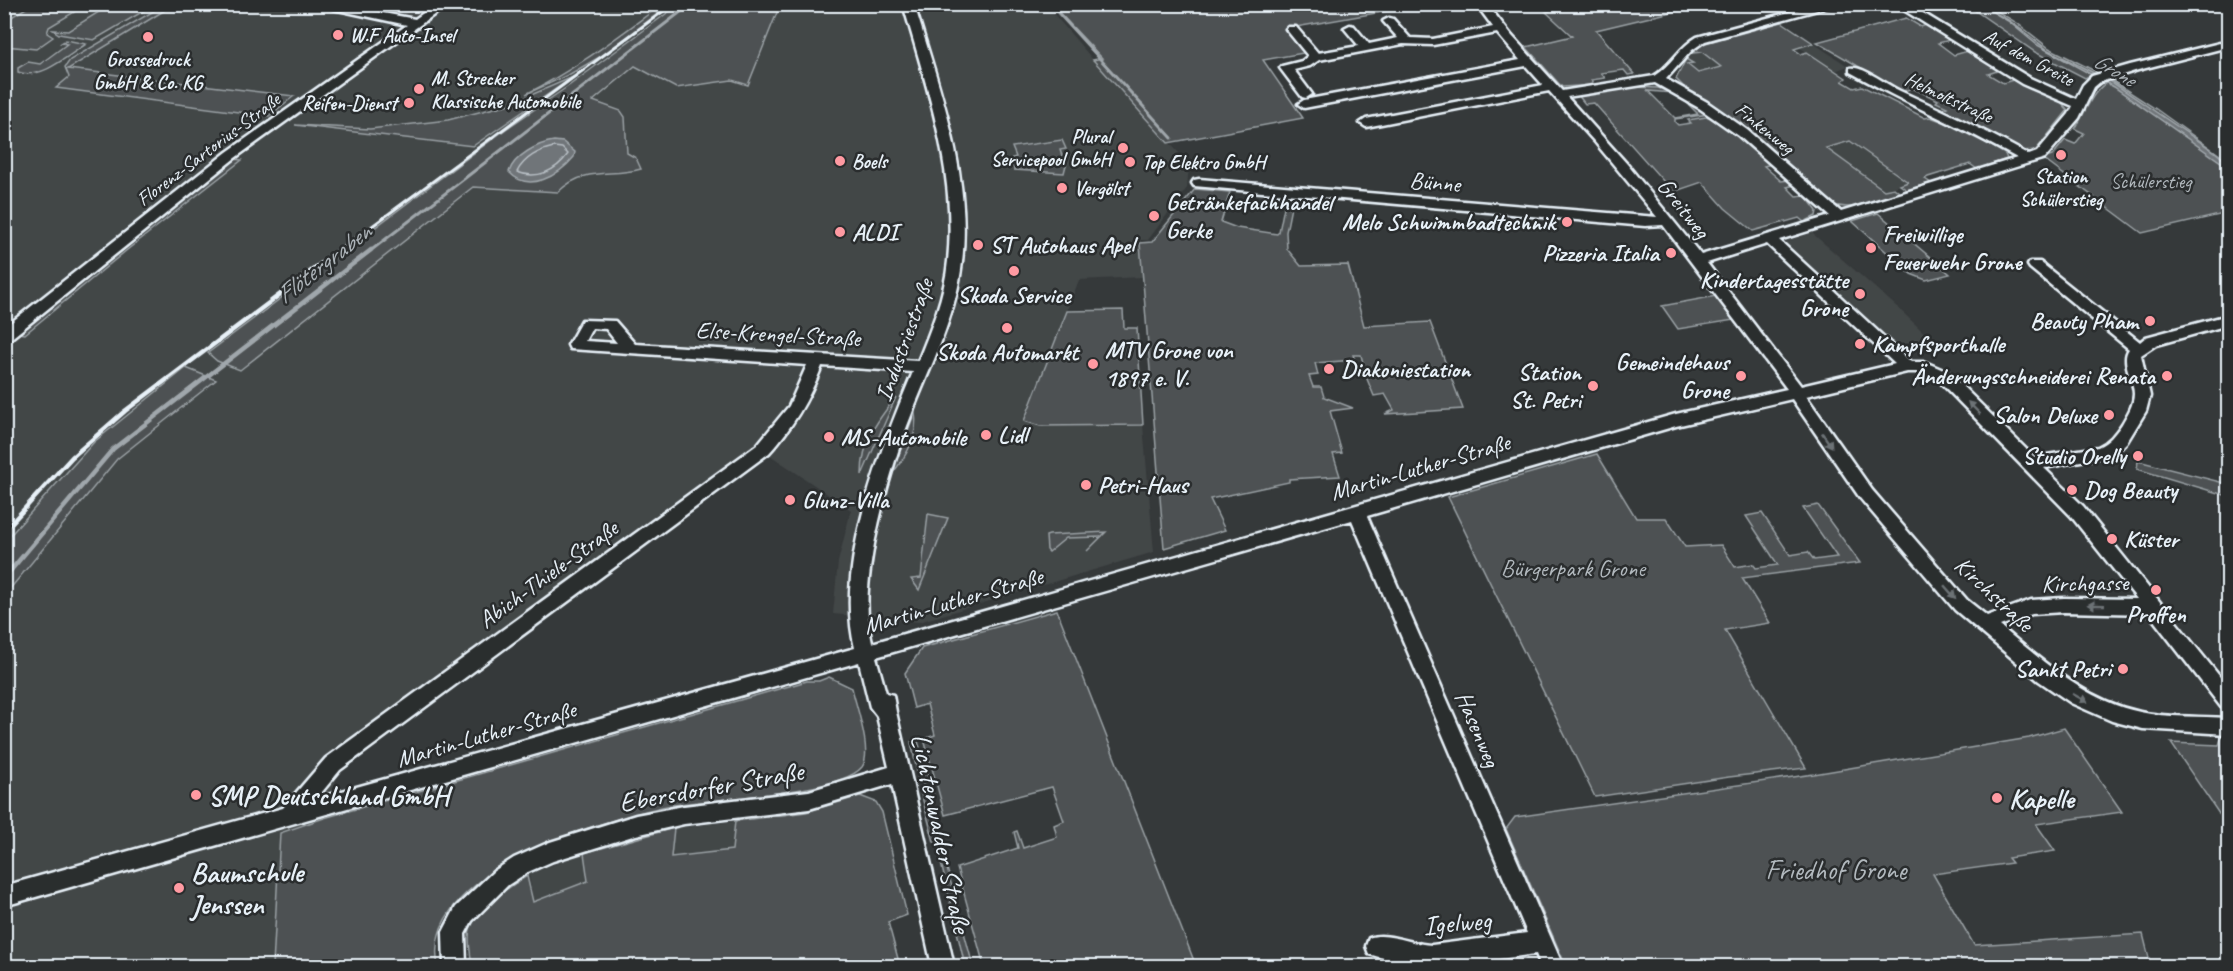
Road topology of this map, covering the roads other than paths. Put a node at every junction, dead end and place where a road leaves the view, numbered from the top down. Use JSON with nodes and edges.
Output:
{"nodes":[{"id":1,"x":315,"y":4,"type":"edge"},
{"id":2,"x":444,"y":4,"type":"edge"},
{"id":3,"x":908,"y":4,"type":"edge"},
{"id":4,"x":1481,"y":4,"type":"edge"},
{"id":5,"x":1834,"y":4,"type":"edge"},
{"id":6,"x":1899,"y":4,"type":"edge"},
{"id":7,"x":1389,"y":21,"type":"dead end"},
{"id":8,"x":416,"y":23,"type":"junction"},
{"id":9,"x":1292,"y":28,"type":"dead end"},
{"id":10,"x":1350,"y":28,"type":"dead end"},
{"id":11,"x":1499,"y":29,"type":"junction"},
{"id":12,"x":1407,"y":41,"type":"junction"},
{"id":13,"x":1393,"y":43,"type":"junction"},
{"id":14,"x":2229,"y":44,"type":"edge"},
{"id":15,"x":1367,"y":48,"type":"junction"},
{"id":16,"x":2211,"y":48,"type":"junction"},
{"id":17,"x":1405,"y":56,"type":"dead end"},
{"id":18,"x":1315,"y":57,"type":"junction"},
{"id":19,"x":2229,"y":57,"type":"edge"},
{"id":20,"x":1275,"y":60,"type":"dead end"},
{"id":21,"x":1529,"y":62,"type":"junction"},
{"id":22,"x":1286,"y":68,"type":"junction"},
{"id":23,"x":1854,"y":70,"type":"dead end"},
{"id":24,"x":1657,"y":79,"type":"junction"},
{"id":25,"x":1555,"y":91,"type":"junction"},
{"id":26,"x":2080,"y":105,"type":"junction"},
{"id":27,"x":1366,"y":123,"type":"dead end"},
{"id":28,"x":2028,"y":159,"type":"junction"},
{"id":29,"x":1199,"y":183,"type":"dead end"},
{"id":30,"x":1839,"y":218,"type":"junction"},
{"id":31,"x":1667,"y":221,"type":"junction"},
{"id":32,"x":1771,"y":240,"type":"junction"},
{"id":33,"x":1698,"y":261,"type":"junction"},
{"id":34,"x":2035,"y":265,"type":"dead end"},
{"id":35,"x":2229,"y":320,"type":"edge"},
{"id":36,"x":4,"y":336,"type":"edge"},
{"id":37,"x":630,"y":348,"type":"dead end"},
{"id":38,"x":2138,"y":348,"type":"junction"},
{"id":39,"x":817,"y":359,"type":"junction"},
{"id":40,"x":924,"y":367,"type":"junction"},
{"id":41,"x":1913,"y":367,"type":"junction"},
{"id":42,"x":1796,"y":392,"type":"junction"},
{"id":43,"x":2030,"y":464,"type":"junction"},
{"id":44,"x":1357,"y":511,"type":"junction"},
{"id":45,"x":2155,"y":607,"type":"junction"},
{"id":46,"x":1983,"y":625,"type":"junction"},
{"id":47,"x":871,"y":651,"type":"junction"},
{"id":48,"x":2229,"y":702,"type":"edge"},
{"id":49,"x":2229,"y":726,"type":"edge"},
{"id":50,"x":900,"y":773,"type":"junction"},
{"id":51,"x":289,"y":816,"type":"junction"},
{"id":52,"x":4,"y":896,"type":"edge"},
{"id":53,"x":1542,"y":942,"type":"junction"},
{"id":54,"x":1377,"y":946,"type":"dead end"},
{"id":55,"x":455,"y":966,"type":"edge"},
{"id":56,"x":943,"y":966,"type":"edge"},
{"id":57,"x":1552,"y":966,"type":"edge"}],
"edges":[{"from":1,"to":8,"type":"street"},
{"from":2,"to":8,"type":"street","name":"Florenz-Sartorius-Straße"},
{"from":3,"to":40,"type":"street","name":"Industriestraße"},
{"from":4,"to":11,"type":"street","name":"Greitweg"},
{"from":5,"to":24,"type":"street"},
{"from":6,"to":26,"type":"street","name":"Auf dem Greite"},
{"from":7,"to":12,"type":"street"},
{"from":8,"to":36,"type":"street","name":"Florenz-Sartorius-Straße"},
{"from":9,"to":18,"type":"street"},
{"from":10,"to":15,"type":"street"},
{"from":11,"to":12,"type":"street"},
{"from":11,"to":21,"type":"street","name":"Greitweg"},
{"from":12,"to":13,"type":"street"},
{"from":13,"to":15,"type":"street"},
{"from":13,"to":17,"type":"street"},
{"from":14,"to":16,"type":"street"},
{"from":15,"to":18,"type":"street"},
{"from":16,"to":19,"type":"street"},
{"from":16,"to":26,"type":"street"},
{"from":18,"to":22,"type":"street"},
{"from":20,"to":22,"type":"street"},
{"from":21,"to":22,"type":"street"},
{"from":21,"to":25,"type":"street","name":"Greitweg"},
{"from":23,"to":28,"type":"street","name":"Helmoltstraße"},
{"from":24,"to":25,"type":"street"},
{"from":24,"to":30,"type":"street","name":"Finkenweg"},
{"from":25,"to":27,"type":"street"},
{"from":25,"to":31,"type":"street","name":"Greitweg"},
{"from":26,"to":28,"type":"street"},
{"from":28,"to":30,"type":"street"},
{"from":29,"to":31,"type":"street","name":"Bünne"},
{"from":30,"to":32,"type":"street"},
{"from":31,"to":33,"type":"street","name":"Greitweg"},
{"from":32,"to":33,"type":"street"},
{"from":32,"to":41,"type":"street"},
{"from":33,"to":42,"type":"street","name":"Greitweg"},
{"from":34,"to":38,"type":"street"},
{"from":35,"to":38,"type":"street"},
{"from":37,"to":39,"type":"street","name":"Else-Krengel-Straße"},
{"from":38,"to":43,"type":"street"},
{"from":39,"to":40,"type":"street","name":"Else-Krengel-Straße"},
{"from":39,"to":51,"type":"street","name":"Abich-Thiele-Straße"},
{"from":40,"to":47,"type":"street","name":"Industriestraße"},
{"from":41,"to":42,"type":"street","name":"Martin-Luther-Straße"},
{"from":43,"to":41,"type":"street","one_way":true},
{"from":42,"to":44,"type":"street","name":"Martin-Luther-Straße"},
{"from":42,"to":46,"type":"street","name":"Kirchstraße","one_way":true},
{"from":43,"to":45,"type":"street"},
{"from":44,"to":47,"type":"street","name":"Martin-Luther-Straße"},
{"from":44,"to":53,"type":"street","name":"Hasenweg"},
{"from":45,"to":46,"type":"street","name":"Kirchgasse","one_way":true},
{"from":45,"to":48,"type":"street"},
{"from":46,"to":49,"type":"street","name":"Kirchstraße","one_way":true},
{"from":47,"to":50,"type":"street","name":"Lichtenwalder Straße"},
{"from":47,"to":51,"type":"street","name":"Martin-Luther-Straße"},
{"from":50,"to":55,"type":"street","name":"Ebersdorfer Straße"},
{"from":50,"to":56,"type":"street","name":"Lichtenwalder Straße"},
{"from":51,"to":52,"type":"street","name":"Martin-Luther-Straße"},
{"from":53,"to":54,"type":"street","name":"Igelweg"},
{"from":53,"to":57,"type":"street","name":"Hasenweg"}]}
